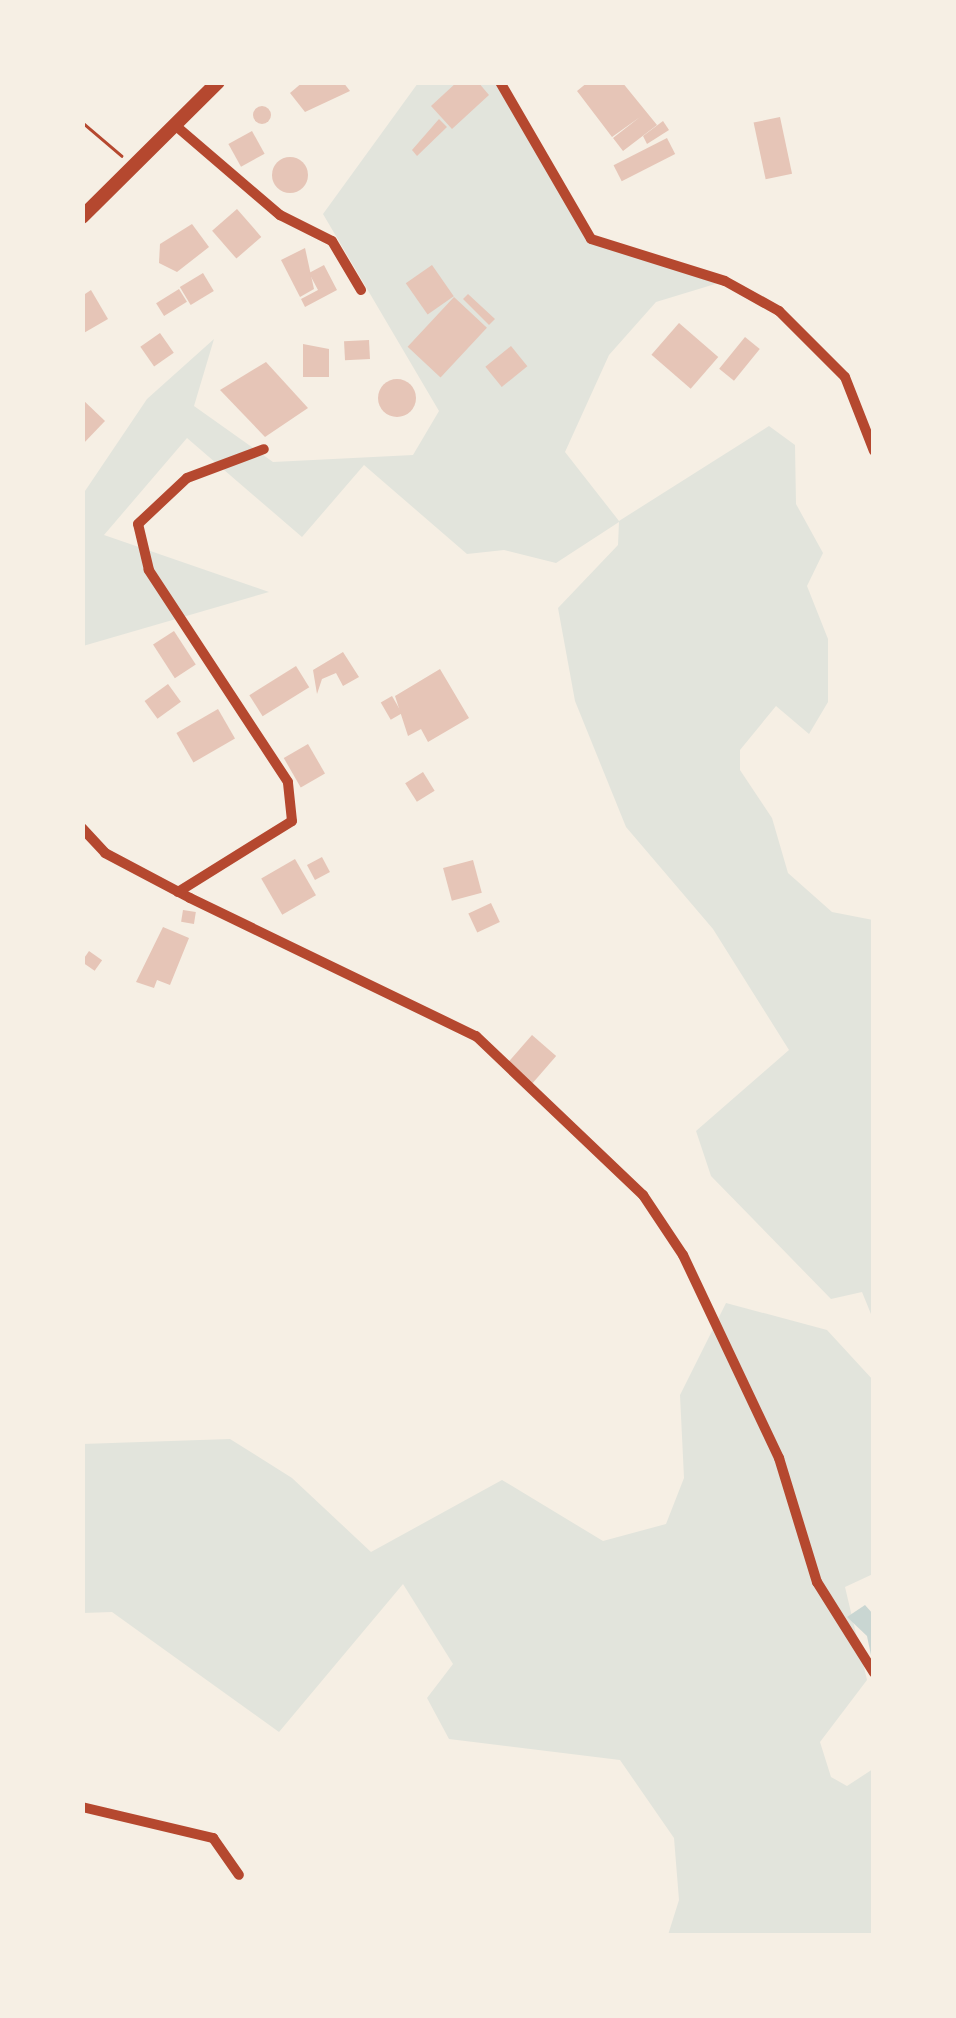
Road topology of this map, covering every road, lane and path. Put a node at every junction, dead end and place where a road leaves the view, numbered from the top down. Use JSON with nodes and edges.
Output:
{"nodes":[{"id":1,"x":218,"y":82,"type":"edge"},
{"id":2,"x":500,"y":82,"type":"edge"},
{"id":3,"x":82,"y":122,"type":"edge"},
{"id":4,"x":176,"y":126,"type":"junction"},
{"id":5,"x":137,"y":172,"type":"junction"},
{"id":6,"x":82,"y":217,"type":"edge"},
{"id":7,"x":361,"y":290,"type":"dead end"},
{"id":8,"x":264,"y":449,"type":"dead end"},
{"id":9,"x":874,"y":450,"type":"edge"},
{"id":10,"x":82,"y":828,"type":"edge"},
{"id":11,"x":178,"y":892,"type":"junction"},
{"id":12,"x":874,"y":1673,"type":"edge"},
{"id":13,"x":82,"y":1806,"type":"edge"},
{"id":14,"x":239,"y":1875,"type":"dead end"}],
"edges":[{"from":1,"to":4,"type":"main road"},
{"from":2,"to":9,"type":"street"},
{"from":3,"to":5,"type":"path"},
{"from":4,"to":5,"type":"main road"},
{"from":4,"to":7,"type":"street"},
{"from":5,"to":6,"type":"main road"},
{"from":8,"to":11,"type":"street"},
{"from":10,"to":11,"type":"street"},
{"from":11,"to":12,"type":"street"},
{"from":13,"to":14,"type":"street"}]}
